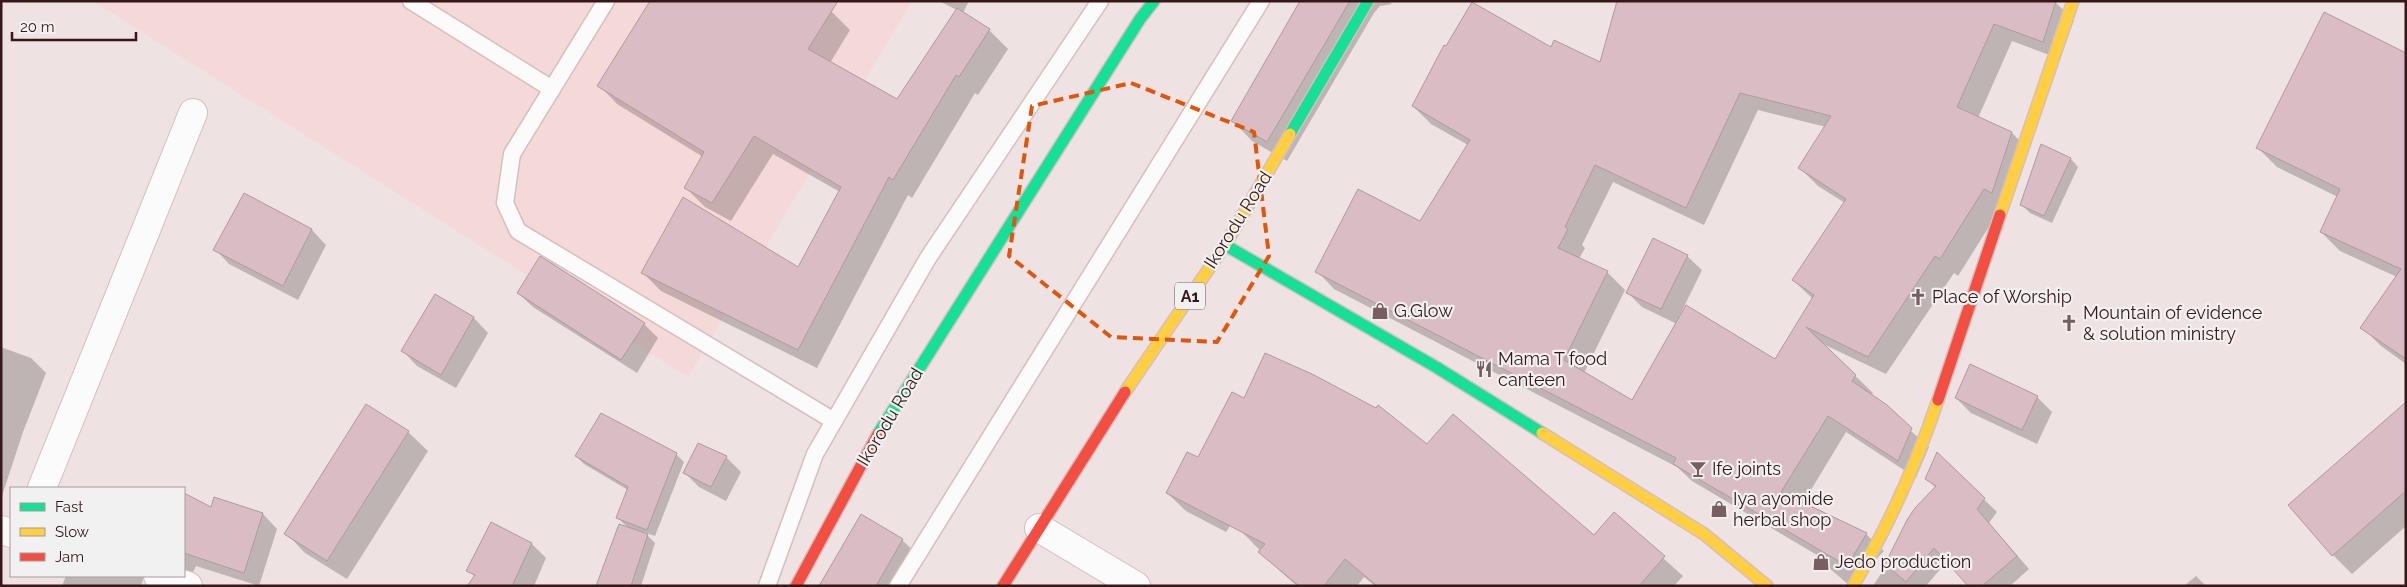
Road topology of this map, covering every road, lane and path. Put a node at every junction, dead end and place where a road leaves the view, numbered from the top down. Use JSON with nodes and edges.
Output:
{"nodes":[{"id":1,"x":411,"y":1,"type":"edge"},
{"id":2,"x":606,"y":1,"type":"edge"},
{"id":3,"x":1100,"y":1,"type":"edge"},
{"id":4,"x":1154,"y":1,"type":"edge"},
{"id":5,"x":1261,"y":1,"type":"edge"},
{"id":6,"x":1368,"y":1,"type":"edge"},
{"id":7,"x":2073,"y":1,"type":"edge"},
{"id":8,"x":552,"y":89,"type":"junction"},
{"id":9,"x":193,"y":113,"type":"dead end"},
{"id":10,"x":1225,"y":245,"type":"junction"},
{"id":11,"x":834,"y":421,"type":"junction"},
{"id":12,"x":42,"y":487,"type":"edge"},
{"id":13,"x":1039,"y":528,"type":"junction"},
{"id":14,"x":161,"y":577,"type":"edge"},
{"id":15,"x":188,"y":586,"type":"edge"},
{"id":16,"x":767,"y":586,"type":"edge"},
{"id":17,"x":796,"y":586,"type":"edge"},
{"id":18,"x":898,"y":586,"type":"edge"},
{"id":19,"x":1003,"y":586,"type":"edge"},
{"id":20,"x":1136,"y":586,"type":"edge"},
{"id":21,"x":1766,"y":586,"type":"edge"},
{"id":22,"x":1853,"y":586,"type":"edge"}],
"edges":[{"from":1,"to":8,"type":"lane"},
{"from":2,"to":8,"type":"lane"},
{"from":3,"to":11,"type":"lane"},
{"from":4,"to":17,"type":"main road","name":"Ikorodu Road"},
{"from":5,"to":18,"type":"lane"},
{"from":6,"to":10,"type":"main road","name":"Ikorodu Road","number":"A1"},
{"from":7,"to":22,"type":"main road"},
{"from":8,"to":11,"type":"lane"},
{"from":9,"to":12,"type":"street"},
{"from":10,"to":13,"type":"main road","name":"Ikorodu Road","number":"A1"},
{"from":10,"to":21,"type":"main road"},
{"from":11,"to":16,"type":"lane"},
{"from":13,"to":19,"type":"main road","name":"Ikorodu Road","number":"A1"},
{"from":13,"to":20,"type":"street"},
{"from":14,"to":15,"type":"street"}]}
